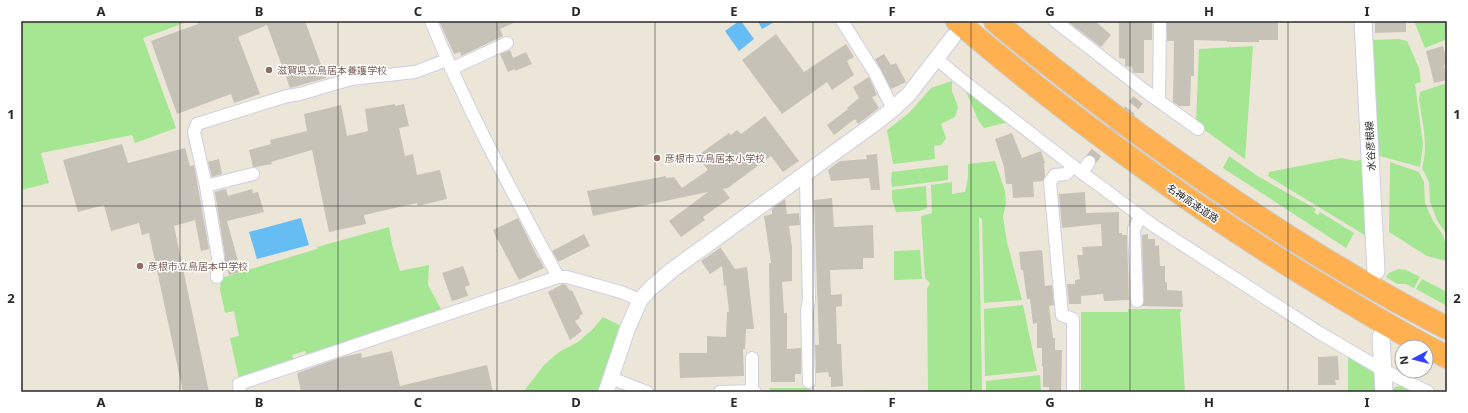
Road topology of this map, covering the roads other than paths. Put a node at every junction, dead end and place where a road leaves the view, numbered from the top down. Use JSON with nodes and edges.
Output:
{"nodes":[{"id":1,"x":431,"y":21,"type":"edge"},
{"id":2,"x":842,"y":21,"type":"edge"},
{"id":3,"x":995,"y":21,"type":"edge"},
{"id":4,"x":1055,"y":21,"type":"edge"},
{"id":5,"x":1160,"y":21,"type":"edge"},
{"id":6,"x":1363,"y":21,"type":"edge"},
{"id":7,"x":955,"y":29,"type":"edge"},
{"id":8,"x":507,"y":43,"type":"dead end"},
{"id":9,"x":936,"y":58,"type":"junction"},
{"id":10,"x":449,"y":65,"type":"junction"},
{"id":11,"x":1159,"y":101,"type":"junction"},
{"id":12,"x":893,"y":109,"type":"junction"},
{"id":13,"x":1198,"y":129,"type":"dead end"},
{"id":14,"x":1089,"y":162,"type":"tunnel mouth"},
{"id":15,"x":1077,"y":170,"type":"junction"},
{"id":16,"x":253,"y":174,"type":"dead end"},
{"id":17,"x":805,"y":174,"type":"junction"},
{"id":18,"x":206,"y":186,"type":"junction"},
{"id":19,"x":1141,"y":216,"type":"junction"},
{"id":20,"x":1376,"y":271,"type":"dead end"},
{"id":21,"x":217,"y":277,"type":"dead end"},
{"id":22,"x":558,"y":277,"type":"junction"},
{"id":23,"x":640,"y":300,"type":"junction"},
{"id":24,"x":1137,"y":301,"type":"dead end"},
{"id":25,"x":1447,"y":328,"type":"edge"},
{"id":26,"x":1381,"y":338,"type":"dead end"},
{"id":27,"x":1447,"y":357,"type":"edge"},
{"id":28,"x":752,"y":358,"type":"dead end"},
{"id":29,"x":1383,"y":370,"type":"junction"},
{"id":30,"x":809,"y":382,"type":"dead end"},
{"id":31,"x":609,"y":385,"type":"edge"},
{"id":32,"x":754,"y":391,"type":"edge"},
{"id":33,"x":240,"y":392,"type":"edge"},
{"id":34,"x":647,"y":392,"type":"edge"},
{"id":35,"x":720,"y":392,"type":"edge"},
{"id":36,"x":1073,"y":392,"type":"edge"},
{"id":37,"x":1384,"y":392,"type":"edge"},
{"id":38,"x":1428,"y":392,"type":"edge"}],
"edges":[{"from":1,"to":10,"type":"street"},
{"from":2,"to":12,"type":"street"},
{"from":3,"to":25,"type":"highway"},
{"from":4,"to":11,"type":"street"},
{"from":5,"to":11,"type":"street"},
{"from":6,"to":20,"type":"main road","name":"水谷彦根線"},
{"from":7,"to":9,"type":"street"},
{"from":7,"to":27,"type":"highway","name":"名神高速道路"},
{"from":8,"to":10,"type":"street"},
{"from":9,"to":12,"type":"street"},
{"from":9,"to":15,"type":"street"},
{"from":10,"to":18,"type":"street"},
{"from":10,"to":22,"type":"street"},
{"from":11,"to":13,"type":"street"},
{"from":12,"to":17,"type":"street"},
{"from":14,"to":15,"type":"street"},
{"from":15,"to":19,"type":"street"},
{"from":15,"to":36,"type":"street"},
{"from":16,"to":18,"type":"street"},
{"from":17,"to":23,"type":"street"},
{"from":17,"to":30,"type":"street"},
{"from":18,"to":21,"type":"street"},
{"from":19,"to":24,"type":"street"},
{"from":19,"to":29,"type":"street"},
{"from":22,"to":23,"type":"street"},
{"from":22,"to":33,"type":"street"},
{"from":23,"to":31,"type":"street"},
{"from":26,"to":29,"type":"main road"},
{"from":28,"to":32,"type":"street"},
{"from":29,"to":37,"type":"main road"},
{"from":29,"to":38,"type":"street"},
{"from":31,"to":34,"type":"street"},
{"from":32,"to":35,"type":"street"}]}
